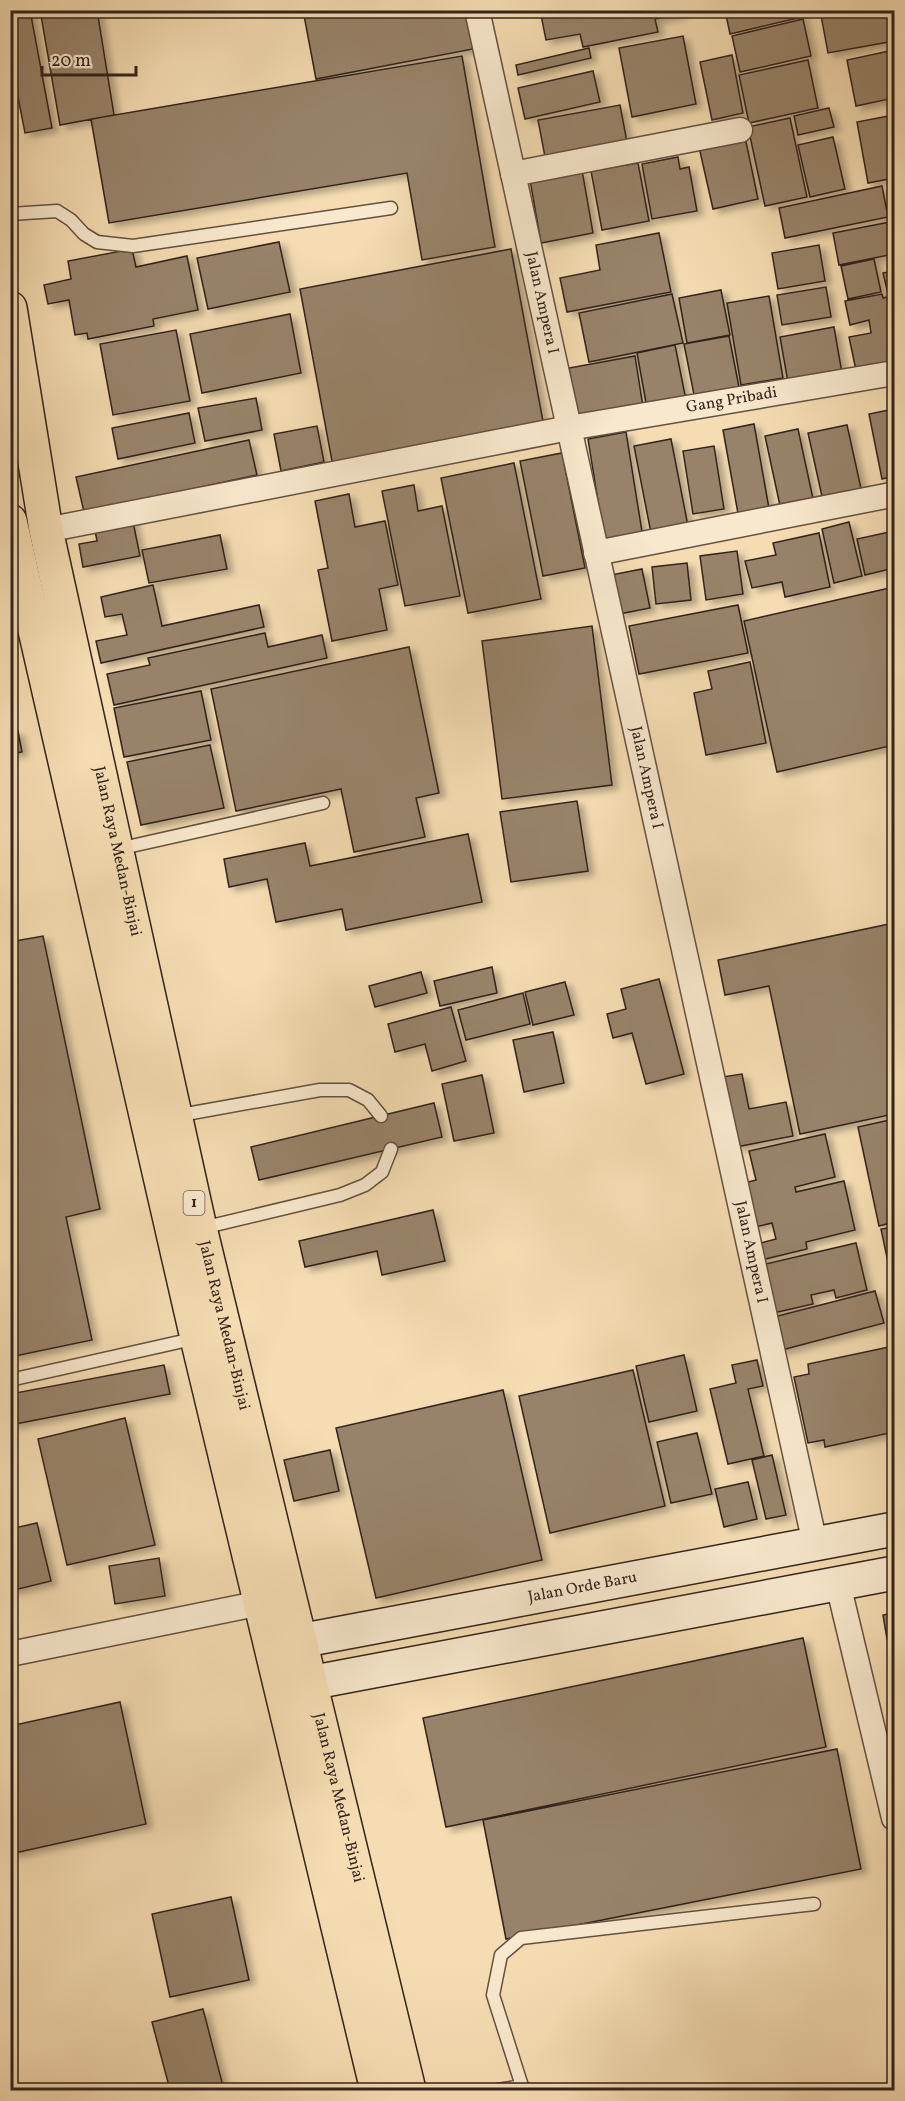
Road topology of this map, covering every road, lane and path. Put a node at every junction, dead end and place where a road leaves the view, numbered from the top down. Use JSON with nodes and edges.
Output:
{"nodes":[{"id":1,"x":477,"y":10,"type":"edge"},
{"id":2,"x":740,"y":130,"type":"dead end"},
{"id":3,"x":513,"y":174,"type":"junction"},
{"id":4,"x":392,"y":208,"type":"dead end"},
{"id":5,"x":10,"y":214,"type":"edge"},
{"id":6,"x":10,"y":308,"type":"edge"},
{"id":7,"x":894,"y":374,"type":"edge"},
{"id":8,"x":568,"y":428,"type":"junction"},
{"id":9,"x":891,"y":495,"type":"dead end"},
{"id":10,"x":46,"y":530,"type":"junction"},
{"id":11,"x":12,"y":537,"type":"edge"},
{"id":12,"x":596,"y":553,"type":"junction"},
{"id":13,"x":323,"y":803,"type":"dead end"},
{"id":14,"x":116,"y":849,"type":"junction"},
{"id":15,"x":174,"y":1116,"type":"junction"},
{"id":16,"x":381,"y":1116,"type":"dead end"},
{"id":17,"x":391,"y":1149,"type":"dead end"},
{"id":18,"x":200,"y":1228,"type":"junction"},
{"id":19,"x":196,"y":1338,"type":"junction"},
{"id":20,"x":10,"y":1380,"type":"edge"},
{"id":21,"x":894,"y":1529,"type":"edge"},
{"id":22,"x":815,"y":1544,"type":"junction"},
{"id":23,"x":894,"y":1573,"type":"edge"},
{"id":24,"x":838,"y":1584,"type":"junction"},
{"id":25,"x":275,"y":1600,"type":"junction"},
{"id":26,"x":285,"y":1643,"type":"junction"},
{"id":27,"x":10,"y":1654,"type":"edge"},
{"id":28,"x":295,"y":1685,"type":"junction"},
{"id":29,"x":885,"y":1735,"type":"edge"},
{"id":30,"x":894,"y":1818,"type":"edge"},
{"id":31,"x":814,"y":1904,"type":"dead end"},
{"id":32,"x":524,"y":2088,"type":"edge"},
{"id":33,"x":378,"y":2091,"type":"edge"},
{"id":34,"x":409,"y":2091,"type":"edge"},
{"id":35,"x":498,"y":2091,"type":"edge"}],
"edges":[{"from":1,"to":3,"type":"street","name":"Jalan Ampera I"},
{"from":2,"to":3,"type":"street"},
{"from":3,"to":8,"type":"street","name":"Jalan Ampera I"},
{"from":4,"to":5,"type":"lane"},
{"from":6,"to":10,"type":"highway","name":"Jalan Raya Medan-Binjai","number":"1"},
{"from":7,"to":8,"type":"street","name":"Gang Pribadi"},
{"from":8,"to":10,"type":"street","name":"Gang Pribadi"},
{"from":8,"to":12,"type":"street","name":"Jalan Ampera I"},
{"from":9,"to":12,"type":"street"},
{"from":10,"to":14,"type":"highway","name":"Jalan Raya Medan-Binjai","number":"1"},
{"from":11,"to":19,"type":"highway","name":"Jalan Raya Medan-Binjai","number":"1"},
{"from":12,"to":22,"type":"street","name":"Jalan Ampera I"},
{"from":13,"to":14,"type":"lane"},
{"from":14,"to":15,"type":"highway","name":"Jalan Raya Medan-Binjai","number":"1"},
{"from":15,"to":16,"type":"lane"},
{"from":15,"to":18,"type":"highway","name":"Jalan Raya Medan-Binjai","number":"1"},
{"from":17,"to":18,"type":"lane"},
{"from":18,"to":25,"type":"highway","name":"Jalan Raya Medan-Binjai","number":"1"},
{"from":19,"to":20,"type":"lane"},
{"from":19,"to":25,"type":"highway","name":"Jalan Raya Medan-Binjai","number":"1"},
{"from":21,"to":22,"type":"main road","name":"Jalan Orde Baru"},
{"from":22,"to":26,"type":"main road","name":"Jalan Orde Baru"},
{"from":23,"to":24,"type":"main road"},
{"from":24,"to":28,"type":"main road"},
{"from":24,"to":29,"type":"street"},
{"from":25,"to":26,"type":"highway","name":"Jalan Raya Medan-Binjai","number":"1"},
{"from":25,"to":27,"type":"street"},
{"from":26,"to":28,"type":"highway","name":"Jalan Raya Medan-Binjai","number":"1"},
{"from":28,"to":33,"type":"highway","name":"Jalan Raya Medan-Binjai","number":"1"},
{"from":28,"to":34,"type":"highway","name":"Jalan Raya Medan-Binjai","number":"1"},
{"from":29,"to":30,"type":"street"},
{"from":31,"to":32,"type":"lane"},
{"from":32,"to":35,"type":"lane"}]}
